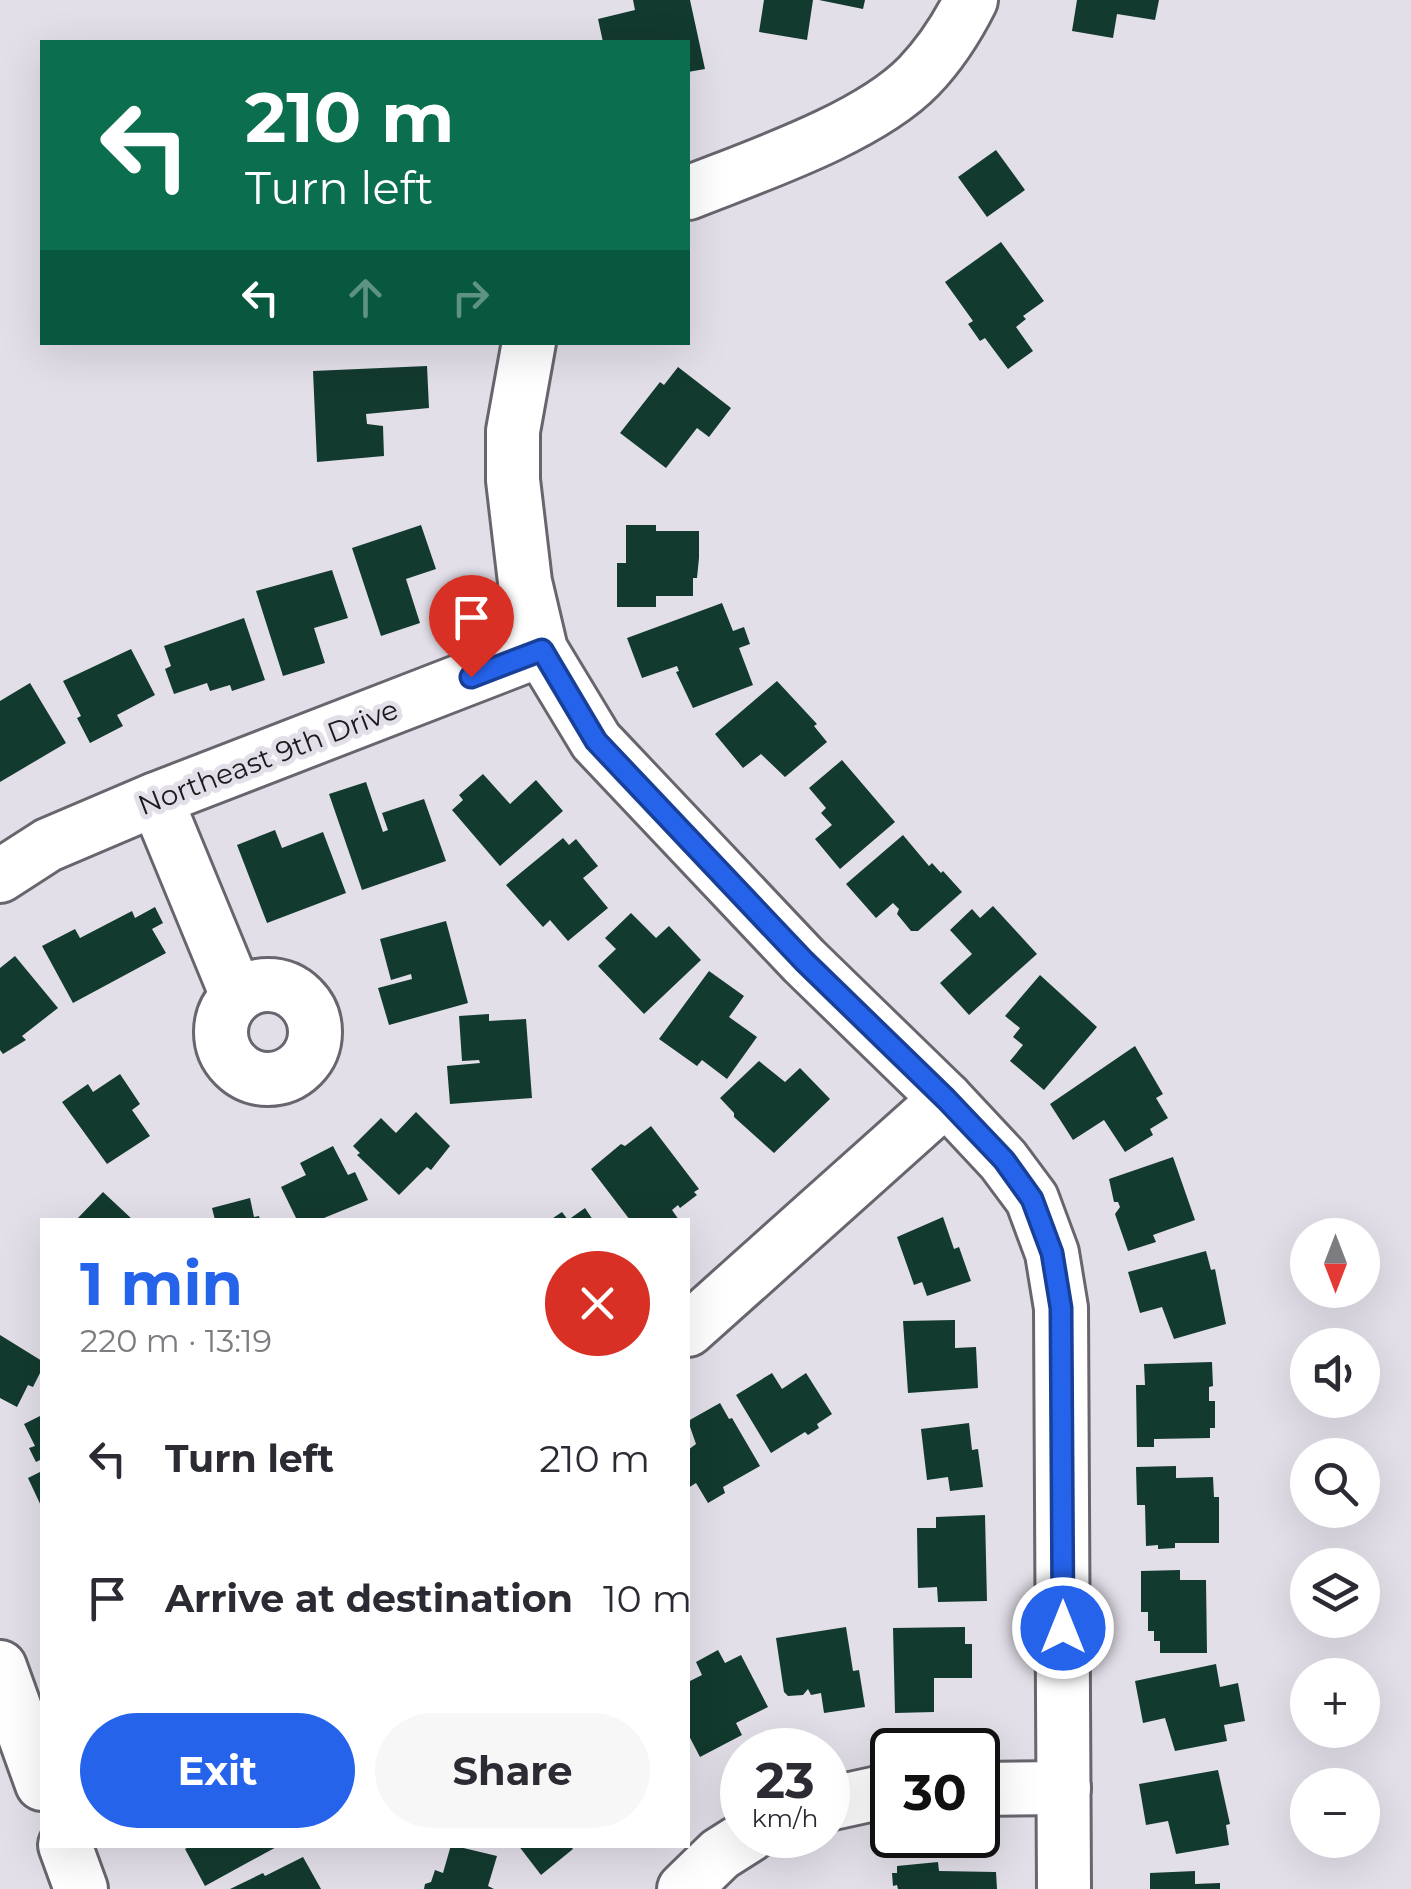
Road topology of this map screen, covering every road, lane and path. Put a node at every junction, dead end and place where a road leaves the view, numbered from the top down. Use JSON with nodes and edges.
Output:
{"nodes":[{"id":1,"x":971,"y":0,"type":"edge"},
{"id":2,"x":690,"y":191,"type":"edge"},
{"id":3,"x":528,"y":345,"type":"edge"},
{"id":4,"x":542,"y":650,"type":"junction"},
{"id":5,"x":156,"y":799,"type":"junction"},
{"id":6,"x":0,"y":876,"type":"edge"},
{"id":7,"x":239,"y":994,"type":"dead end"},
{"id":8,"x":946,"y":1099,"type":"junction"},
{"id":9,"x":690,"y":1328,"type":"edge"},
{"id":10,"x":0,"y":1666,"type":"edge"},
{"id":11,"x":40,"y":1778,"type":"edge"},
{"id":12,"x":1064,"y":1788,"type":"junction"},
{"id":13,"x":1000,"y":1789,"type":"edge"},
{"id":14,"x":66,"y":1848,"type":"edge"},
{"id":15,"x":720,"y":1854,"type":"edge"},
{"id":16,"x":81,"y":1889,"type":"edge"},
{"id":17,"x":684,"y":1889,"type":"edge"},
{"id":18,"x":1064,"y":1889,"type":"edge"}],
"edges":[{"from":1,"to":2,"type":"street"},
{"from":3,"to":4,"type":"street"},
{"from":4,"to":5,"type":"street","name":"Northeast 9th Drive"},
{"from":4,"to":8,"type":"street"},
{"from":5,"to":6,"type":"street","name":"Northeast 9th Drive"},
{"from":5,"to":7,"type":"street"},
{"from":8,"to":9,"type":"street"},
{"from":8,"to":12,"type":"street"},
{"from":10,"to":11,"type":"street"},
{"from":12,"to":13,"type":"street"},
{"from":12,"to":18,"type":"street"},
{"from":14,"to":16,"type":"street"},
{"from":15,"to":17,"type":"street"}]}
